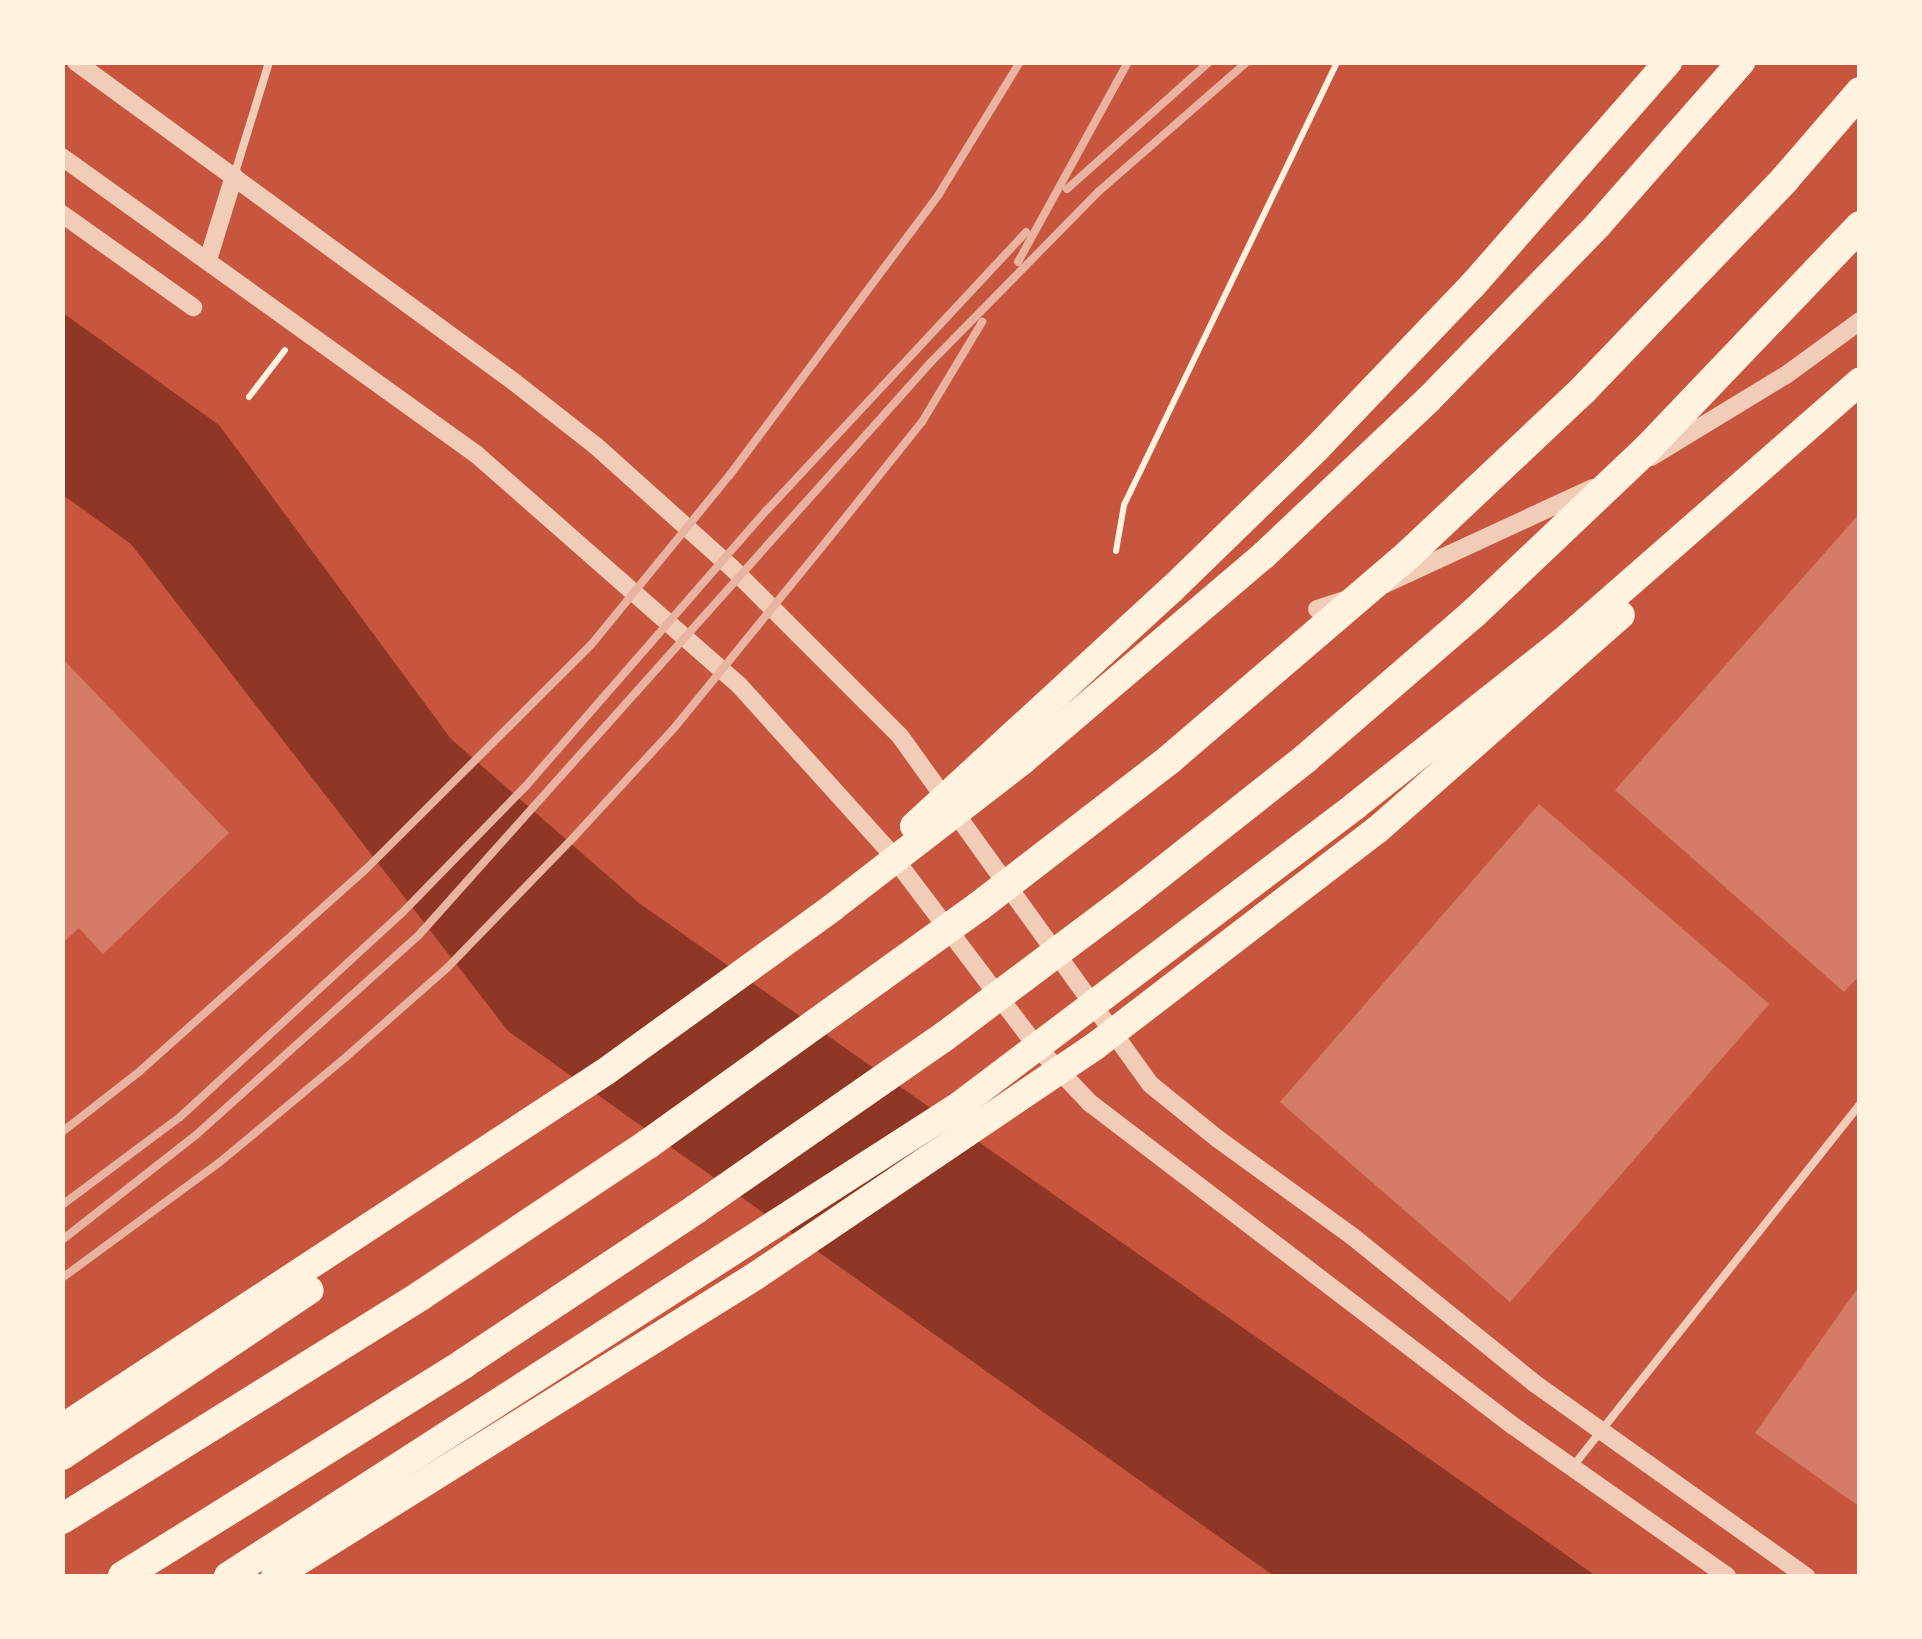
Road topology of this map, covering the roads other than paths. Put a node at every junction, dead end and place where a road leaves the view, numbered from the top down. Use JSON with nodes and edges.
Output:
{"nodes":[{"id":1,"x":76,"y":62,"type":"edge"},
{"id":2,"x":269,"y":62,"type":"edge"},
{"id":3,"x":1668,"y":62,"type":"edge"},
{"id":4,"x":1741,"y":62,"type":"edge"},
{"id":5,"x":1860,"y":92,"type":"edge"},
{"id":6,"x":62,"y":156,"type":"edge"},
{"id":7,"x":234,"y":176,"type":"junction"},
{"id":8,"x":62,"y":214,"type":"edge"},
{"id":9,"x":1860,"y":226,"type":"edge"},
{"id":10,"x":208,"y":260,"type":"junction"},
{"id":11,"x":193,"y":307,"type":"dead end"},
{"id":12,"x":1860,"y":321,"type":"edge"},
{"id":13,"x":1860,"y":380,"type":"edge"},
{"id":14,"x":1317,"y":609,"type":"dead end"},
{"id":15,"x":947,"y":796,"type":"junction"},
{"id":16,"x":888,"y":850,"type":"junction"},
{"id":17,"x":1094,"y":1005,"type":"junction"},
{"id":18,"x":1037,"y":1048,"type":"junction"},
{"id":19,"x":1860,"y":1104,"type":"edge"},
{"id":20,"x":62,"y":1428,"type":"edge"},
{"id":21,"x":1601,"y":1432,"type":"junction"},
{"id":22,"x":62,"y":1456,"type":"edge"},
{"id":23,"x":1572,"y":1468,"type":"junction"},
{"id":24,"x":62,"y":1519,"type":"edge"},
{"id":25,"x":123,"y":1576,"type":"edge"},
{"id":26,"x":228,"y":1576,"type":"edge"},
{"id":27,"x":275,"y":1576,"type":"edge"},
{"id":28,"x":1727,"y":1576,"type":"edge"},
{"id":29,"x":1806,"y":1576,"type":"edge"}],
"edges":[{"from":1,"to":7,"type":"street"},
{"from":2,"to":7,"type":"lane"},
{"from":3,"to":15,"type":"highway"},
{"from":4,"to":20,"type":"highway"},
{"from":5,"to":24,"type":"highway"},
{"from":6,"to":10,"type":"street"},
{"from":7,"to":10,"type":"street"},
{"from":7,"to":15,"type":"street"},
{"from":8,"to":11,"type":"street"},
{"from":9,"to":25,"type":"highway"},
{"from":10,"to":16,"type":"street"},
{"from":12,"to":14,"type":"street"},
{"from":13,"to":17,"type":"highway"},
{"from":13,"to":27,"type":"highway"},
{"from":15,"to":16,"type":"highway"},
{"from":15,"to":17,"type":"street"},
{"from":16,"to":18,"type":"street"},
{"from":16,"to":22,"type":"highway"},
{"from":17,"to":18,"type":"highway"},
{"from":17,"to":21,"type":"street"},
{"from":18,"to":23,"type":"street"},
{"from":18,"to":26,"type":"highway"},
{"from":19,"to":21,"type":"lane"},
{"from":21,"to":23,"type":"lane"},
{"from":21,"to":29,"type":"street"},
{"from":23,"to":28,"type":"street"}]}
